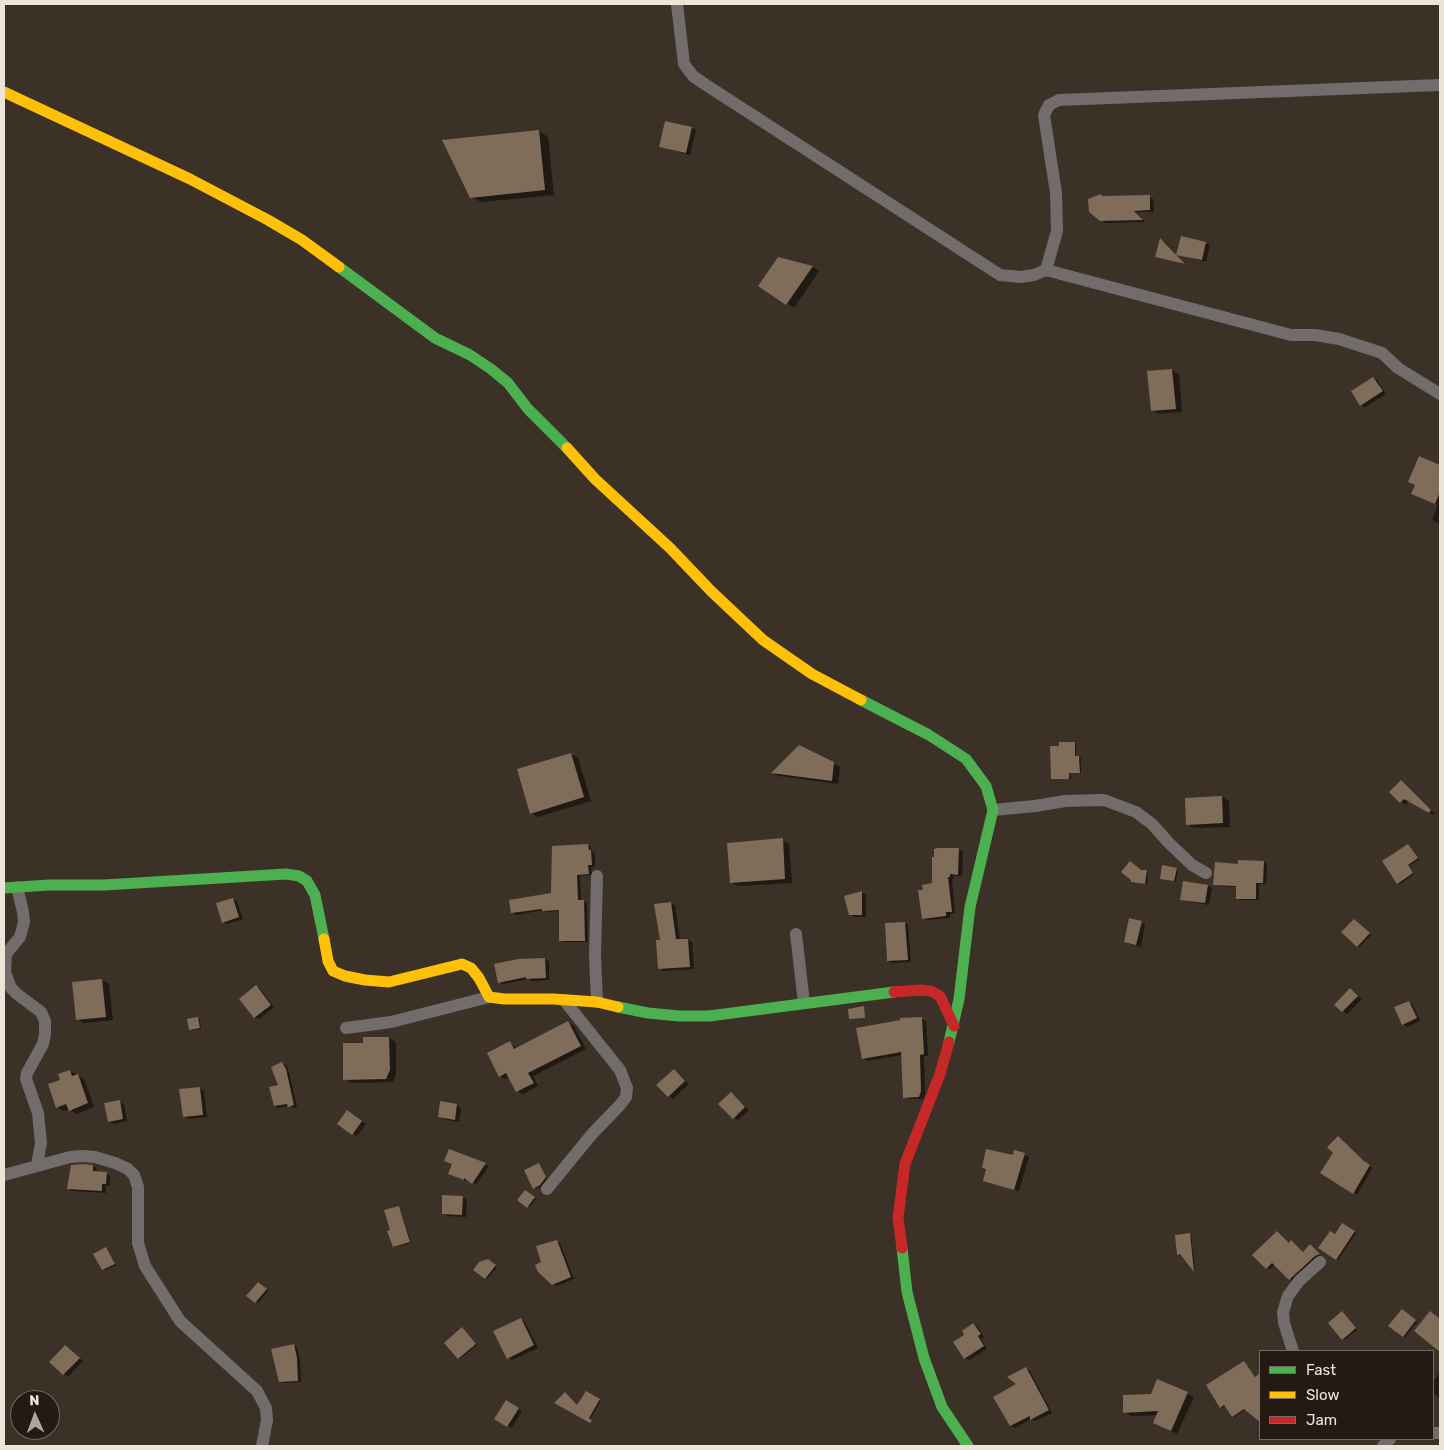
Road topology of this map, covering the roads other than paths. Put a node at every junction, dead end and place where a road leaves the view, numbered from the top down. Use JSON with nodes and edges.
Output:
{"nodes":[{"id":1,"x":677,"y":4,"type":"edge"},
{"id":2,"x":1440,"y":85,"type":"edge"},
{"id":3,"x":4,"y":92,"type":"edge"},
{"id":4,"x":1046,"y":270,"type":"junction"},
{"id":5,"x":1440,"y":394,"type":"edge"},
{"id":6,"x":993,"y":810,"type":"junction"},
{"id":7,"x":1206,"y":873,"type":"dead end"},
{"id":8,"x":597,"y":876,"type":"dead end"},
{"id":9,"x":17,"y":887,"type":"junction"},
{"id":10,"x":4,"y":888,"type":"edge"},
{"id":11,"x":796,"y":934,"type":"dead end"},
{"id":12,"x":489,"y":997,"type":"junction"},
{"id":13,"x":564,"y":1000,"type":"junction"},
{"id":14,"x":596,"y":1002,"type":"junction"},
{"id":15,"x":804,"y":1003,"type":"junction"},
{"id":16,"x":954,"y":1026,"type":"junction"},
{"id":17,"x":346,"y":1028,"type":"dead end"},
{"id":18,"x":37,"y":1165,"type":"junction"},
{"id":19,"x":4,"y":1175,"type":"edge"},
{"id":20,"x":546,"y":1189,"type":"dead end"},
{"id":21,"x":1320,"y":1262,"type":"dead end"},
{"id":22,"x":1293,"y":1350,"type":"edge"},
{"id":23,"x":262,"y":1446,"type":"edge"},
{"id":24,"x":968,"y":1446,"type":"edge"}],
"edges":[{"from":1,"to":4,"type":"street"},
{"from":2,"to":4,"type":"street"},
{"from":3,"to":6,"type":"street"},
{"from":4,"to":5,"type":"street"},
{"from":6,"to":7,"type":"street"},
{"from":6,"to":16,"type":"street"},
{"from":8,"to":14,"type":"street"},
{"from":9,"to":10,"type":"street"},
{"from":9,"to":12,"type":"street"},
{"from":9,"to":18,"type":"street"},
{"from":11,"to":15,"type":"street"},
{"from":12,"to":13,"type":"street"},
{"from":12,"to":17,"type":"street"},
{"from":13,"to":14,"type":"street"},
{"from":13,"to":20,"type":"street"},
{"from":14,"to":15,"type":"street"},
{"from":15,"to":16,"type":"street"},
{"from":16,"to":24,"type":"street"},
{"from":18,"to":19,"type":"street"},
{"from":18,"to":23,"type":"street"},
{"from":21,"to":22,"type":"street"}]}
